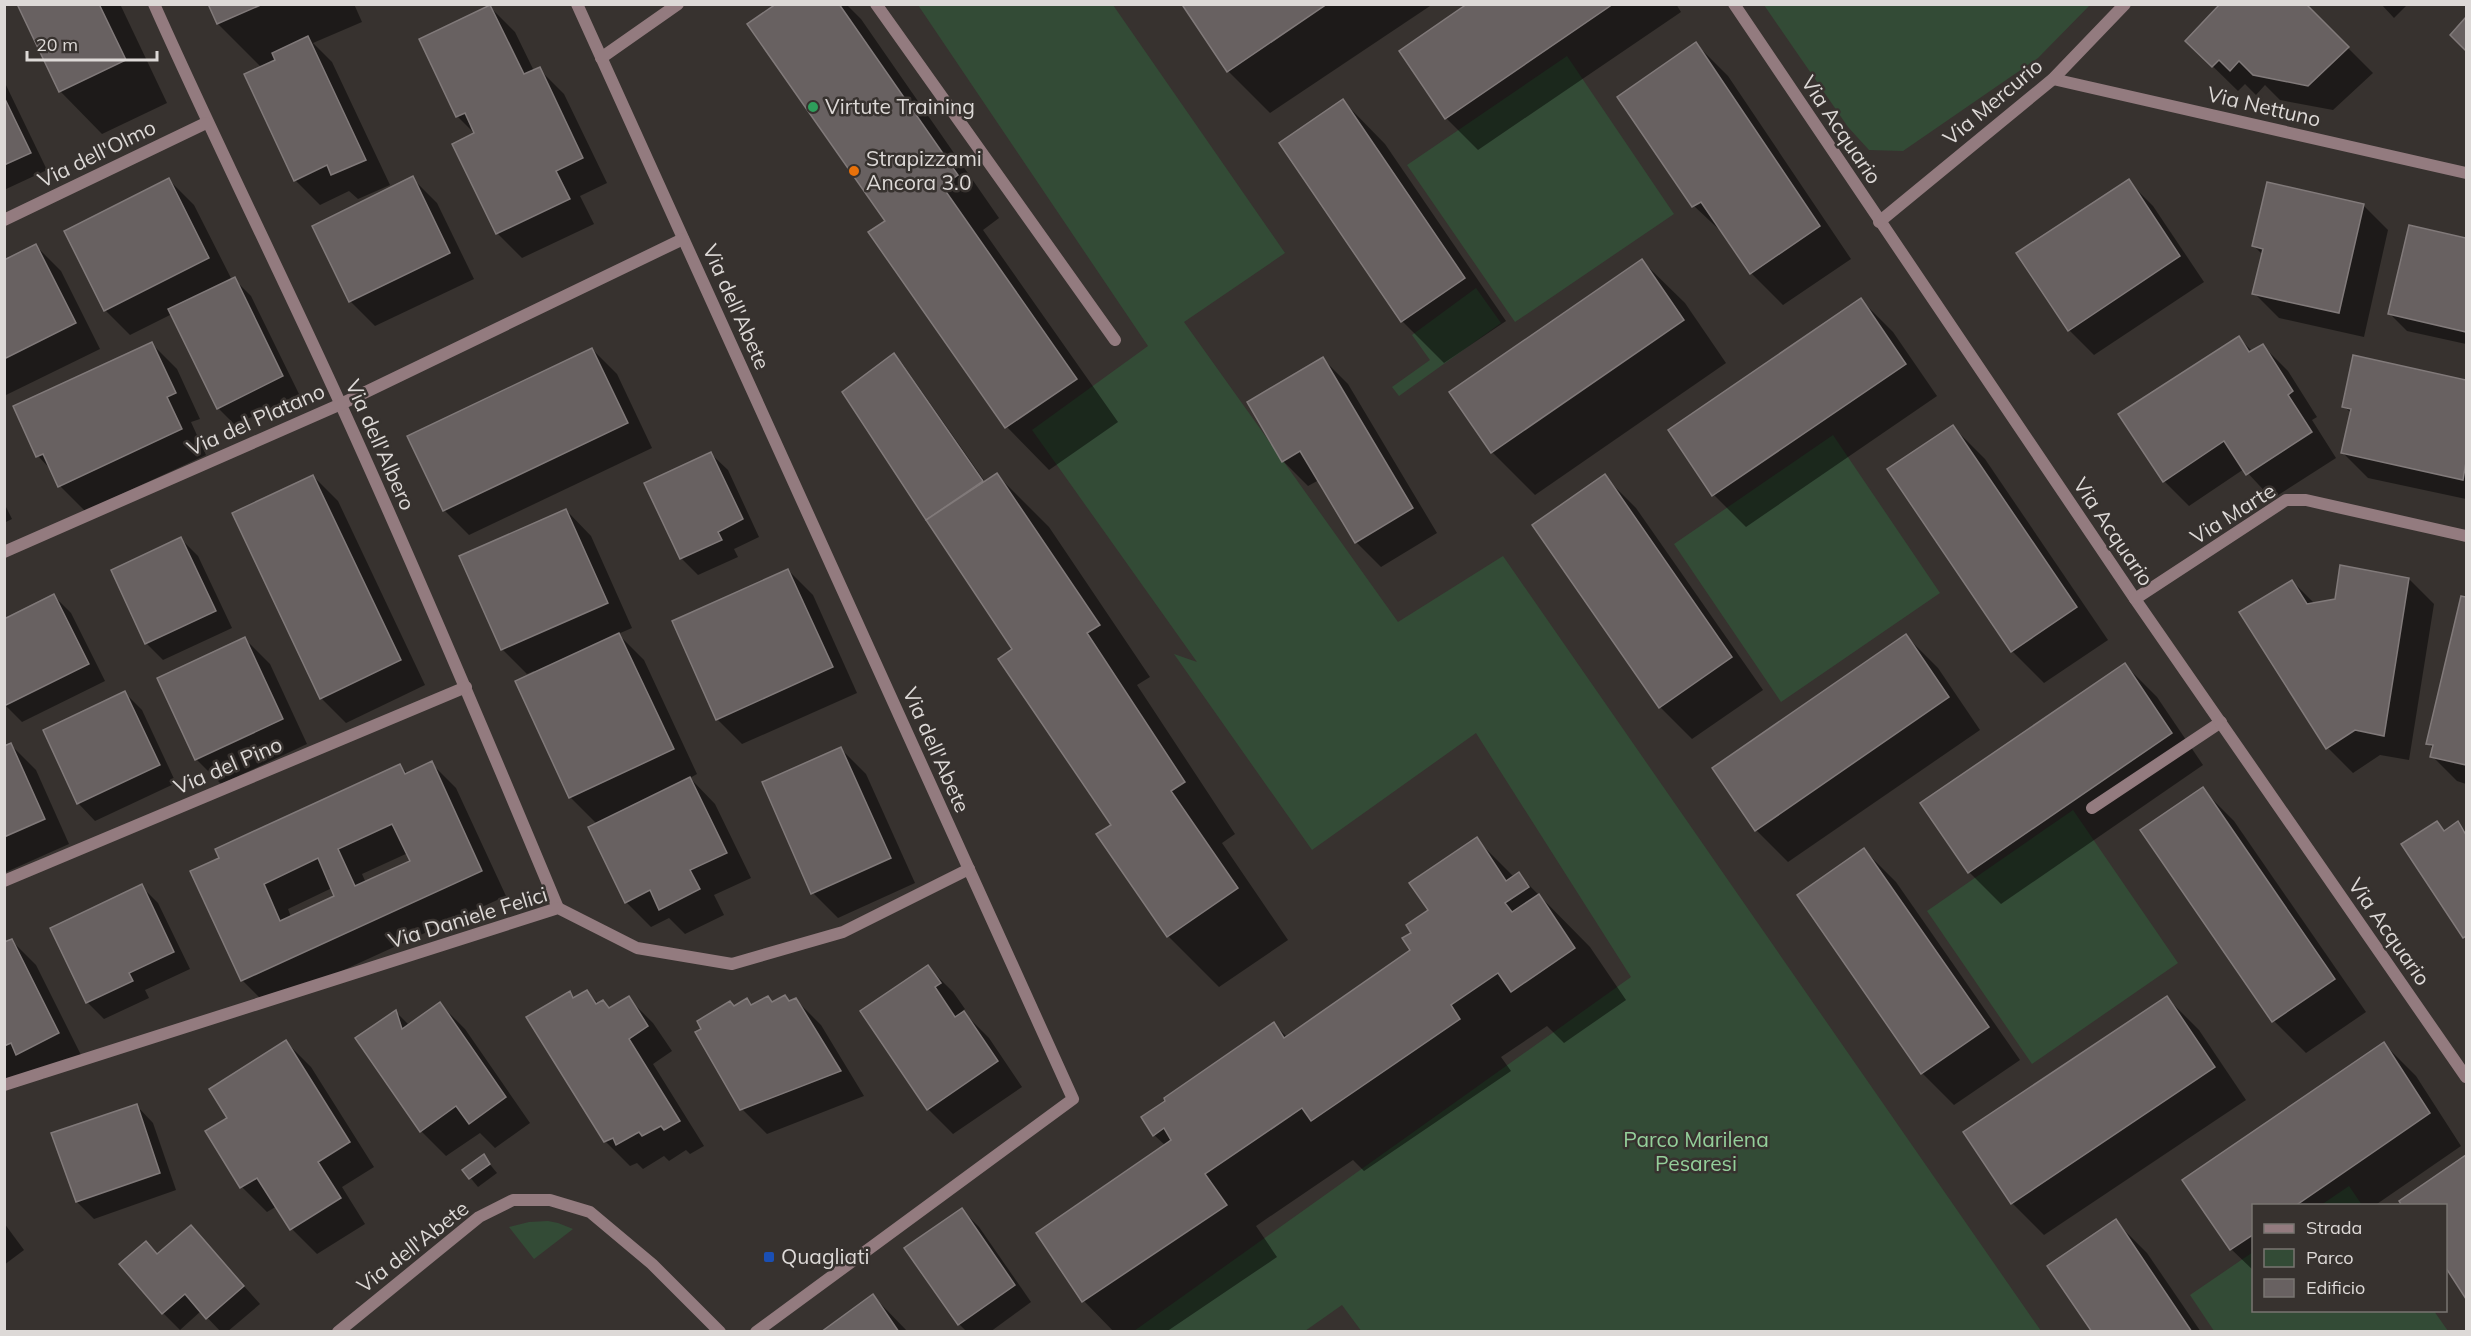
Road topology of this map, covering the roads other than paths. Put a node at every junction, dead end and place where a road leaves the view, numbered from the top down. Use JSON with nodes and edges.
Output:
{"nodes":[{"id":1,"x":154,"y":4,"type":"edge"},
{"id":2,"x":577,"y":4,"type":"edge"},
{"id":3,"x":678,"y":4,"type":"edge"},
{"id":4,"x":876,"y":4,"type":"edge"},
{"id":5,"x":1734,"y":4,"type":"edge"},
{"id":6,"x":2125,"y":4,"type":"edge"},
{"id":7,"x":601,"y":58,"type":"junction"},
{"id":8,"x":2053,"y":79,"type":"junction"},
{"id":9,"x":206,"y":123,"type":"junction"},
{"id":10,"x":2466,"y":173,"type":"edge"},
{"id":11,"x":4,"y":220,"type":"edge"},
{"id":12,"x":1879,"y":222,"type":"junction"},
{"id":13,"x":683,"y":239,"type":"junction"},
{"id":14,"x":1114,"y":340,"type":"dead end"},
{"id":15,"x":341,"y":404,"type":"junction"},
{"id":16,"x":2466,"y":536,"type":"edge"},
{"id":17,"x":4,"y":552,"type":"edge"},
{"id":18,"x":2135,"y":599,"type":"junction"},
{"id":19,"x":466,"y":687,"type":"junction"},
{"id":20,"x":2220,"y":723,"type":"junction"},
{"id":21,"x":2092,"y":808,"type":"dead end"},
{"id":22,"x":969,"y":869,"type":"junction"},
{"id":23,"x":4,"y":881,"type":"edge"},
{"id":24,"x":558,"y":908,"type":"junction"},
{"id":25,"x":2466,"y":1077,"type":"edge"},
{"id":26,"x":4,"y":1086,"type":"edge"},
{"id":27,"x":338,"y":1332,"type":"edge"},
{"id":28,"x":720,"y":1332,"type":"edge"},
{"id":29,"x":756,"y":1332,"type":"edge"}],
"edges":[{"from":1,"to":9,"type":"street","name":"Via dell'Albero"},
{"from":2,"to":7,"type":"street","name":"Via dell'Abete"},
{"from":3,"to":7,"type":"street"},
{"from":4,"to":14,"type":"street"},
{"from":5,"to":12,"type":"street","name":"Via Acquario"},
{"from":6,"to":8,"type":"street","name":"Via Mercurio"},
{"from":7,"to":13,"type":"street","name":"Via dell'Abete"},
{"from":8,"to":10,"type":"street","name":"Via Nettuno"},
{"from":8,"to":12,"type":"street","name":"Via Mercurio"},
{"from":9,"to":11,"type":"street","name":"Via dell'Olmo"},
{"from":9,"to":15,"type":"street","name":"Via dell'Albero"},
{"from":12,"to":18,"type":"street","name":"Via Acquario"},
{"from":13,"to":15,"type":"street","name":"Via del Platano"},
{"from":13,"to":22,"type":"street","name":"Via dell'Abete"},
{"from":15,"to":17,"type":"street","name":"Via del Platano"},
{"from":15,"to":19,"type":"street","name":"Via dell'Albero"},
{"from":16,"to":18,"type":"street","name":"Via Marte"},
{"from":18,"to":20,"type":"street","name":"Via Acquario"},
{"from":19,"to":23,"type":"street","name":"Via del Pino"},
{"from":19,"to":24,"type":"street","name":"Via dell'Albero"},
{"from":20,"to":21,"type":"street"},
{"from":20,"to":25,"type":"street","name":"Via Acquario"},
{"from":22,"to":24,"type":"street","name":"Via Daniele Felici"},
{"from":22,"to":29,"type":"street","name":"Via dell'Abete"},
{"from":24,"to":26,"type":"street","name":"Via Daniele Felici"},
{"from":27,"to":28,"type":"street","name":"Via dell'Abete"}]}
